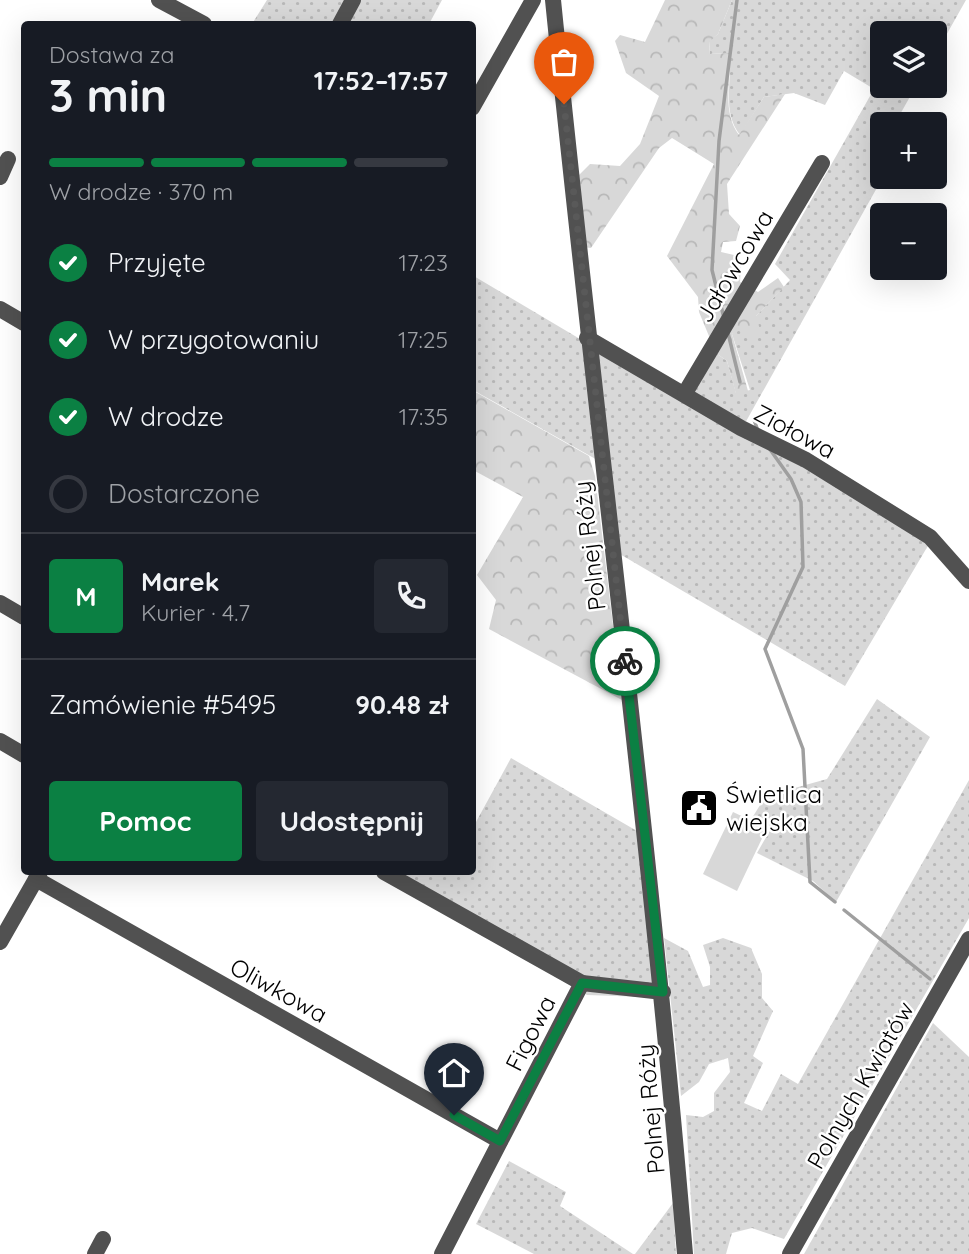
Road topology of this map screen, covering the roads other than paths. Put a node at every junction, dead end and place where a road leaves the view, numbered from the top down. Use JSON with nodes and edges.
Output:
{"nodes":[{"id":1,"x":159,"y":0,"type":"edge"},
{"id":2,"x":354,"y":0,"type":"edge"},
{"id":3,"x":533,"y":0,"type":"edge"},
{"id":4,"x":553,"y":0,"type":"edge"},
{"id":5,"x":198,"y":21,"type":"edge"},
{"id":6,"x":342,"y":21,"type":"edge"},
{"id":7,"x":476,"y":101,"type":"edge"},
{"id":8,"x":8,"y":159,"type":"dead end"},
{"id":9,"x":822,"y":163,"type":"dead end"},
{"id":10,"x":0,"y":177,"type":"edge"},
{"id":11,"x":0,"y":309,"type":"edge"},
{"id":12,"x":21,"y":321,"type":"edge"},
{"id":13,"x":587,"y":338,"type":"junction"},
{"id":14,"x":685,"y":393,"type":"junction"},
{"id":15,"x":969,"y":580,"type":"edge"},
{"id":16,"x":0,"y":603,"type":"edge"},
{"id":17,"x":21,"y":615,"type":"edge"},
{"id":18,"x":0,"y":741,"type":"edge"},
{"id":19,"x":21,"y":753,"type":"edge"},
{"id":20,"x":38,"y":875,"type":"edge"},
{"id":21,"x":389,"y":875,"type":"edge"},
{"id":22,"x":969,"y":939,"type":"edge"},
{"id":23,"x":0,"y":942,"type":"edge"},
{"id":24,"x":582,"y":983,"type":"junction"},
{"id":25,"x":663,"y":992,"type":"junction"},
{"id":26,"x":500,"y":1141,"type":"junction"},
{"id":27,"x":103,"y":1239,"type":"dead end"},
{"id":28,"x":95,"y":1254,"type":"edge"},
{"id":29,"x":442,"y":1254,"type":"edge"},
{"id":30,"x":685,"y":1254,"type":"edge"},
{"id":31,"x":790,"y":1254,"type":"edge"}],
"edges":[{"from":1,"to":5,"type":"street"},
{"from":2,"to":6,"type":"street"},
{"from":3,"to":7,"type":"street"},
{"from":4,"to":13,"type":"street","name":"Polnej Róży"},
{"from":8,"to":10,"type":"street"},
{"from":9,"to":14,"type":"street","name":"Jałowcowa"},
{"from":11,"to":12,"type":"street"},
{"from":13,"to":14,"type":"street","name":"Ziołowa"},
{"from":13,"to":25,"type":"street","name":"Polnej Róży"},
{"from":14,"to":15,"type":"street","name":"Ziołowa"},
{"from":16,"to":17,"type":"street"},
{"from":18,"to":19,"type":"street"},
{"from":20,"to":23,"type":"street"},
{"from":20,"to":26,"type":"street","name":"Oliwkowa"},
{"from":21,"to":24,"type":"street"},
{"from":22,"to":31,"type":"street","name":"Polnych Kwiatów"},
{"from":24,"to":25,"type":"street"},
{"from":24,"to":26,"type":"street","name":"Figowa"},
{"from":25,"to":30,"type":"street","name":"Polnej Róży"},
{"from":26,"to":29,"type":"street","name":"Figowa"},
{"from":27,"to":28,"type":"street"}]}
